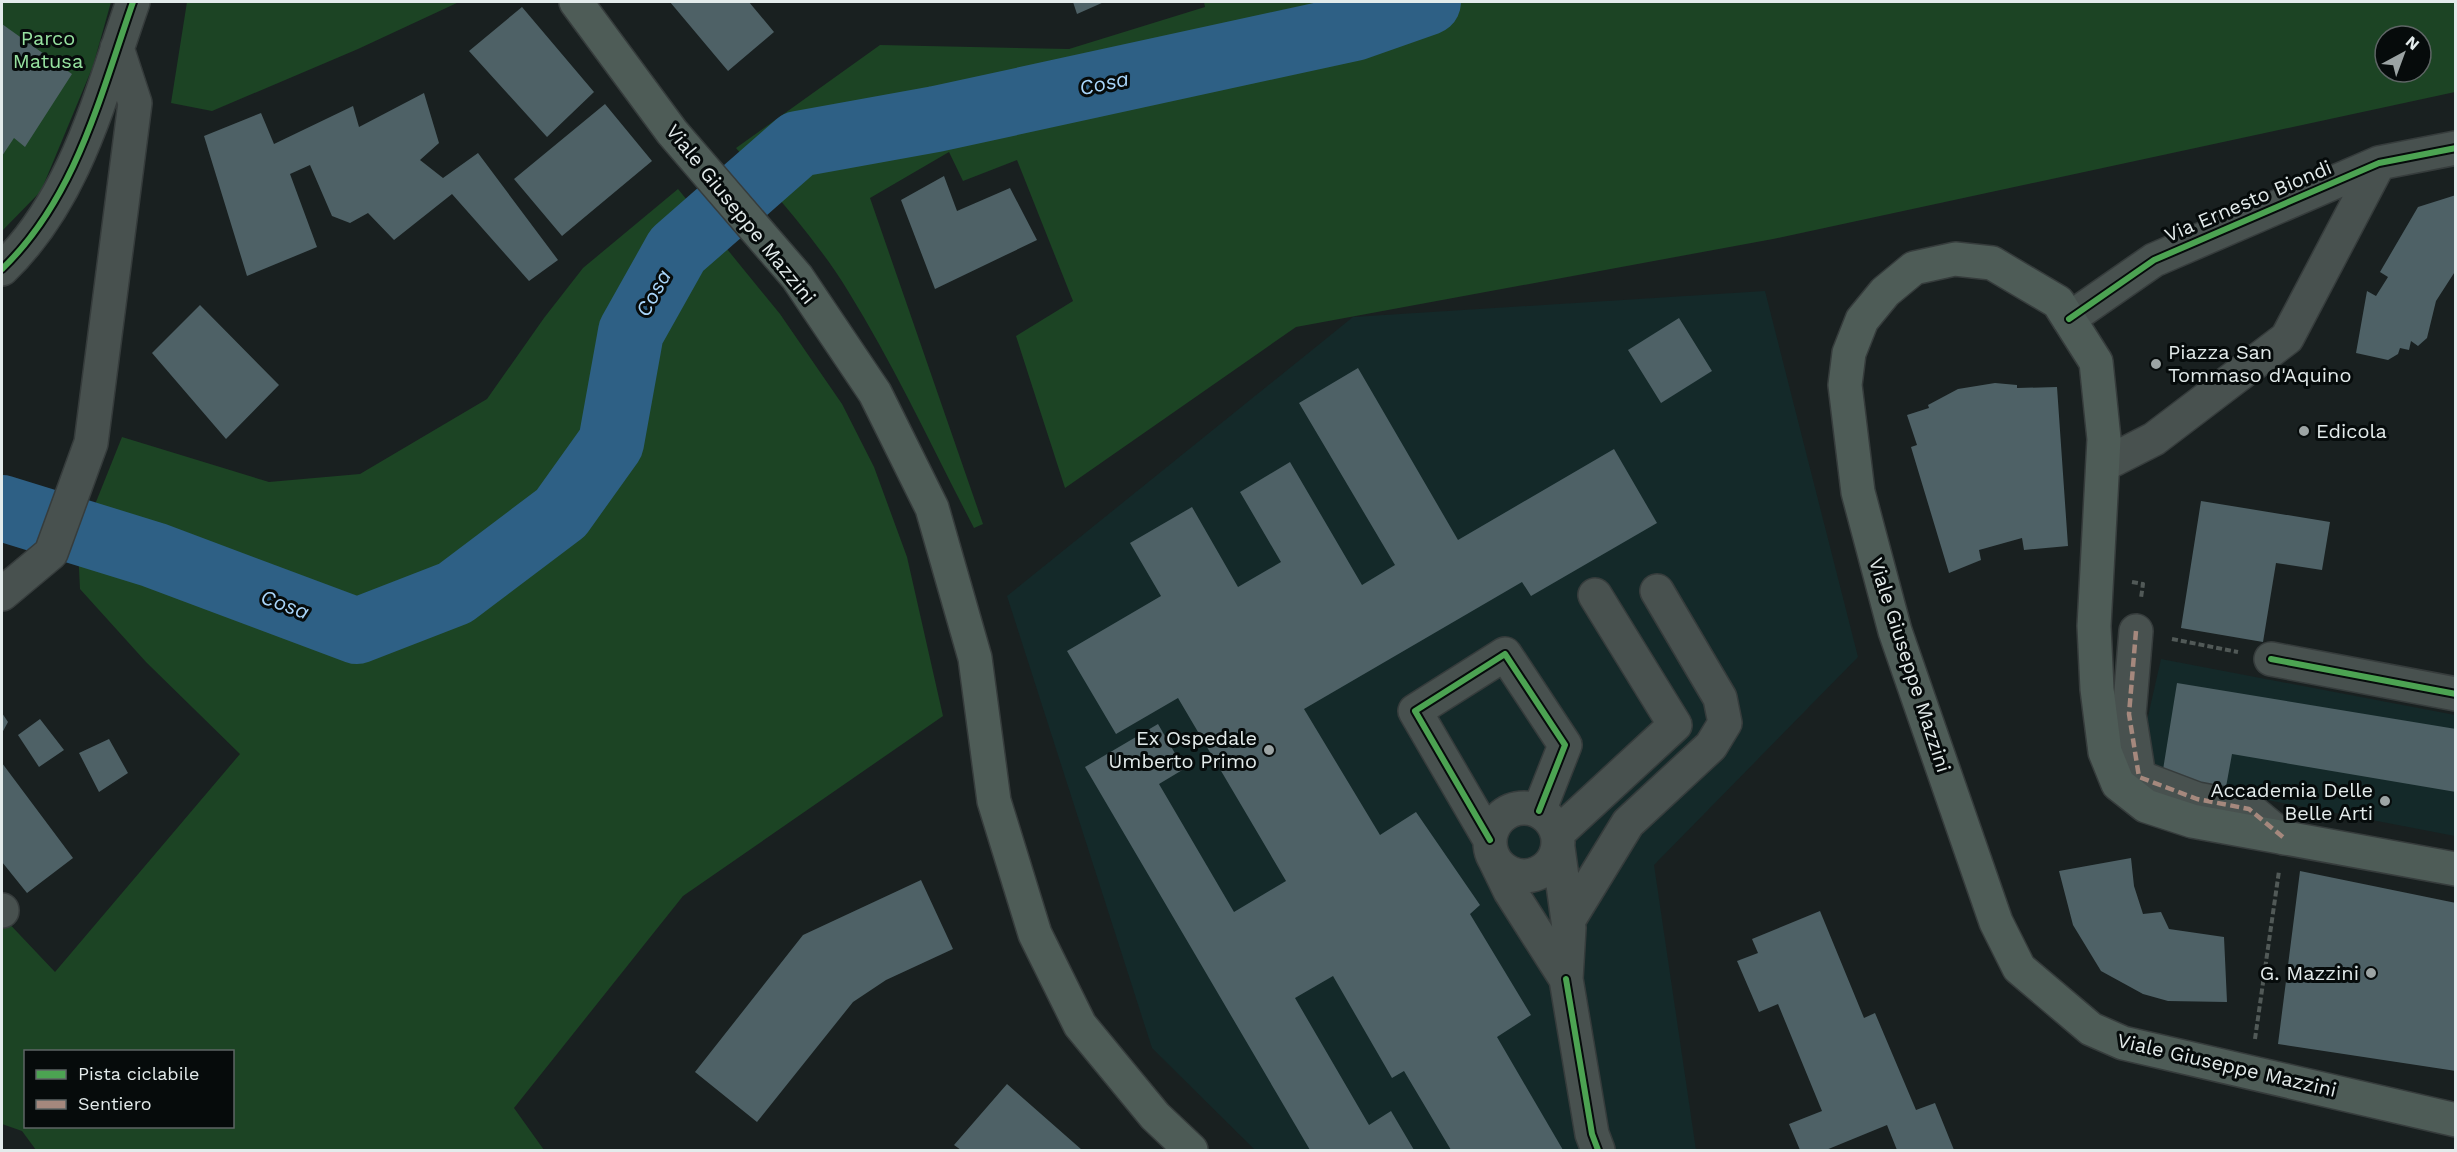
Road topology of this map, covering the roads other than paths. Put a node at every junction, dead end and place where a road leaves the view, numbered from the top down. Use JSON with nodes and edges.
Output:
{"nodes":[{"id":1,"x":133,"y":2,"type":"edge"},
{"id":2,"x":577,"y":2,"type":"edge"},
{"id":3,"x":117,"y":48,"type":"junction"},
{"id":4,"x":2456,"y":148,"type":"edge"},
{"id":5,"x":2379,"y":163,"type":"junction"},
{"id":6,"x":2,"y":269,"type":"edge"},
{"id":7,"x":2069,"y":319,"type":"junction"},
{"id":8,"x":2103,"y":465,"type":"junction"},
{"id":9,"x":1657,"y":591,"type":"dead end"},
{"id":10,"x":2,"y":594,"type":"edge"},
{"id":11,"x":1595,"y":595,"type":"dead end"},
{"id":12,"x":2136,"y":631,"type":"dead end"},
{"id":13,"x":2271,"y":659,"type":"dead end"},
{"id":14,"x":2456,"y":694,"type":"edge"},
{"id":15,"x":1551,"y":831,"type":"junction"},
{"id":16,"x":2284,"y":838,"type":"junction"},
{"id":17,"x":1492,"y":848,"type":"junction"},
{"id":18,"x":2456,"y":869,"type":"edge"},
{"id":19,"x":1568,"y":921,"type":"junction"},
{"id":20,"x":1566,"y":979,"type":"junction"},
{"id":21,"x":2456,"y":1120,"type":"edge"},
{"id":22,"x":1191,"y":1150,"type":"edge"},
{"id":23,"x":1598,"y":1150,"type":"edge"}],
"edges":[{"from":1,"to":3,"type":"street"},
{"from":2,"to":22,"type":"main road","name":"Viale Giuseppe Mazzini"},
{"from":3,"to":6,"type":"street"},
{"from":3,"to":10,"type":"street"},
{"from":4,"to":5,"type":"street","name":"Via Ernesto Biondi"},
{"from":5,"to":7,"type":"street","name":"Via Ernesto Biondi"},
{"from":5,"to":8,"type":"street"},
{"from":7,"to":8,"type":"main road","name":"Viale Giuseppe Mazzini"},
{"from":7,"to":21,"type":"main road","name":"Viale Giuseppe Mazzini"},
{"from":8,"to":16,"type":"main road","name":"Viale Giuseppe Mazzini"},
{"from":9,"to":19,"type":"street"},
{"from":11,"to":15,"type":"street"},
{"from":12,"to":16,"type":"street","name":"Viale Giuseppe Mazzini"},
{"from":13,"to":14,"type":"street"},
{"from":15,"to":17,"type":"street"},
{"from":15,"to":17,"type":"street"},
{"from":15,"to":17,"type":"street"},
{"from":15,"to":19,"type":"street"},
{"from":16,"to":18,"type":"main road","name":"Viale Giuseppe Mazzini"},
{"from":17,"to":20,"type":"street"},
{"from":19,"to":20,"type":"street"},
{"from":20,"to":23,"type":"street"}]}
